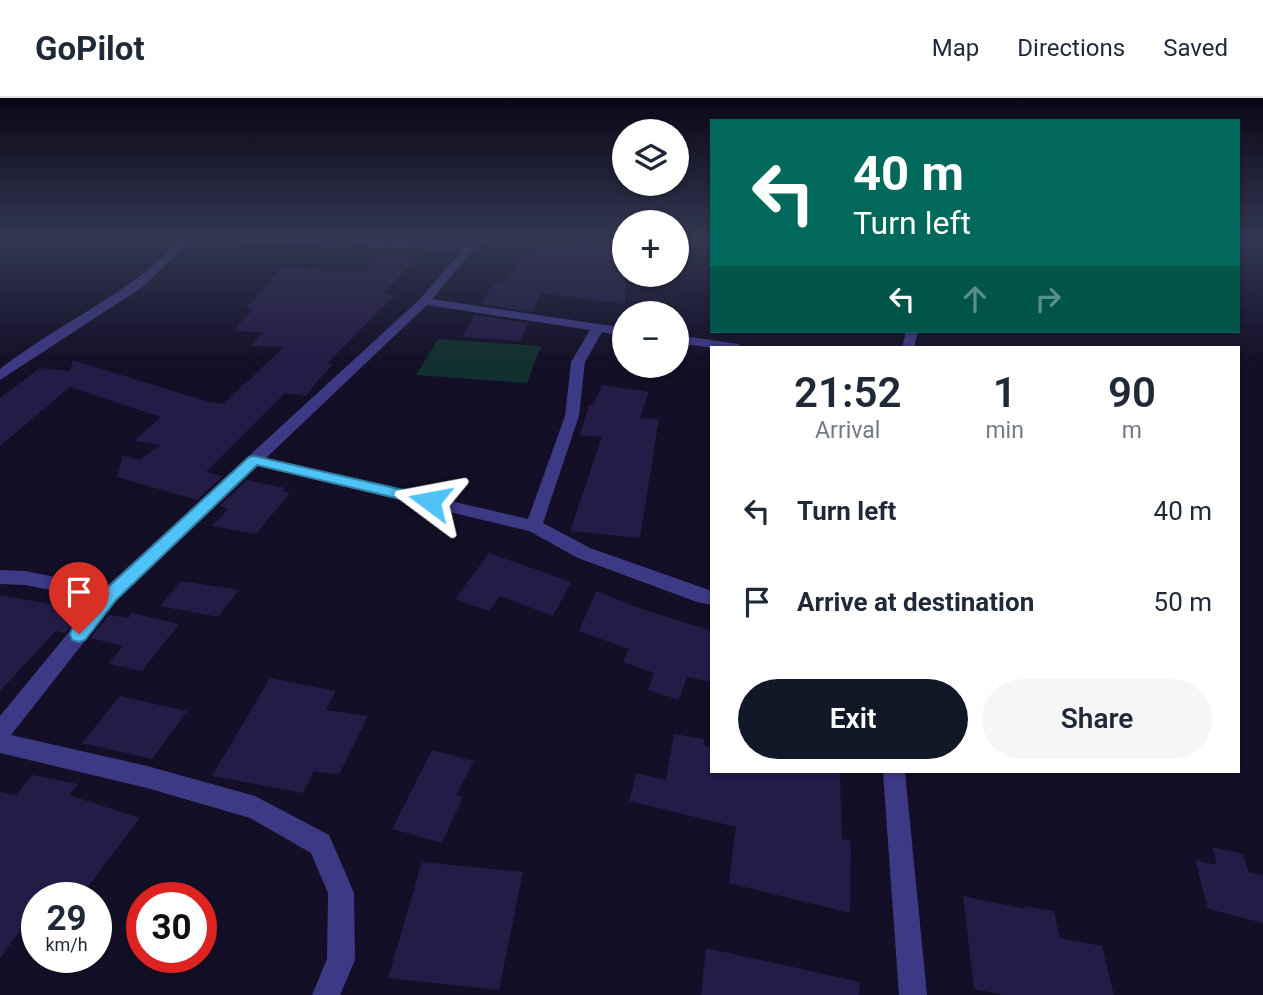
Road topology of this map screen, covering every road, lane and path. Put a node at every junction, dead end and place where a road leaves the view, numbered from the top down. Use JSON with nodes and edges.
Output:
{"nodes":[{"id":1,"x":145,"y":280,"type":"edge"},
{"id":2,"x":442,"y":280,"type":"edge"},
{"id":3,"x":424,"y":301,"type":"junction"},
{"id":4,"x":598,"y":328,"type":"junction"},
{"id":5,"x":612,"y":330,"type":"edge"},
{"id":6,"x":689,"y":341,"type":"edge"},
{"id":7,"x":724,"y":346,"type":"edge"},
{"id":8,"x":0,"y":376,"type":"edge"},
{"id":9,"x":254,"y":460,"type":"junction"},
{"id":10,"x":534,"y":526,"type":"junction"},
{"id":11,"x":0,"y":577,"type":"edge"},
{"id":12,"x":110,"y":595,"type":"junction"},
{"id":13,"x":710,"y":598,"type":"edge"},
{"id":14,"x":0,"y":732,"type":"edge"},
{"id":15,"x":0,"y":743,"type":"edge"},
{"id":16,"x":894,"y":773,"type":"edge"},
{"id":17,"x":326,"y":995,"type":"edge"},
{"id":18,"x":913,"y":995,"type":"edge"}],
"edges":[{"from":1,"to":8,"type":"street"},
{"from":2,"to":3,"type":"street"},
{"from":3,"to":4,"type":"street"},
{"from":3,"to":9,"type":"street"},
{"from":4,"to":5,"type":"street"},
{"from":4,"to":10,"type":"street"},
{"from":6,"to":7,"type":"street"},
{"from":9,"to":10,"type":"street"},
{"from":9,"to":12,"type":"street"},
{"from":10,"to":13,"type":"street"},
{"from":11,"to":12,"type":"street"},
{"from":12,"to":14,"type":"street"},
{"from":15,"to":17,"type":"street"},
{"from":16,"to":18,"type":"street"}]}
